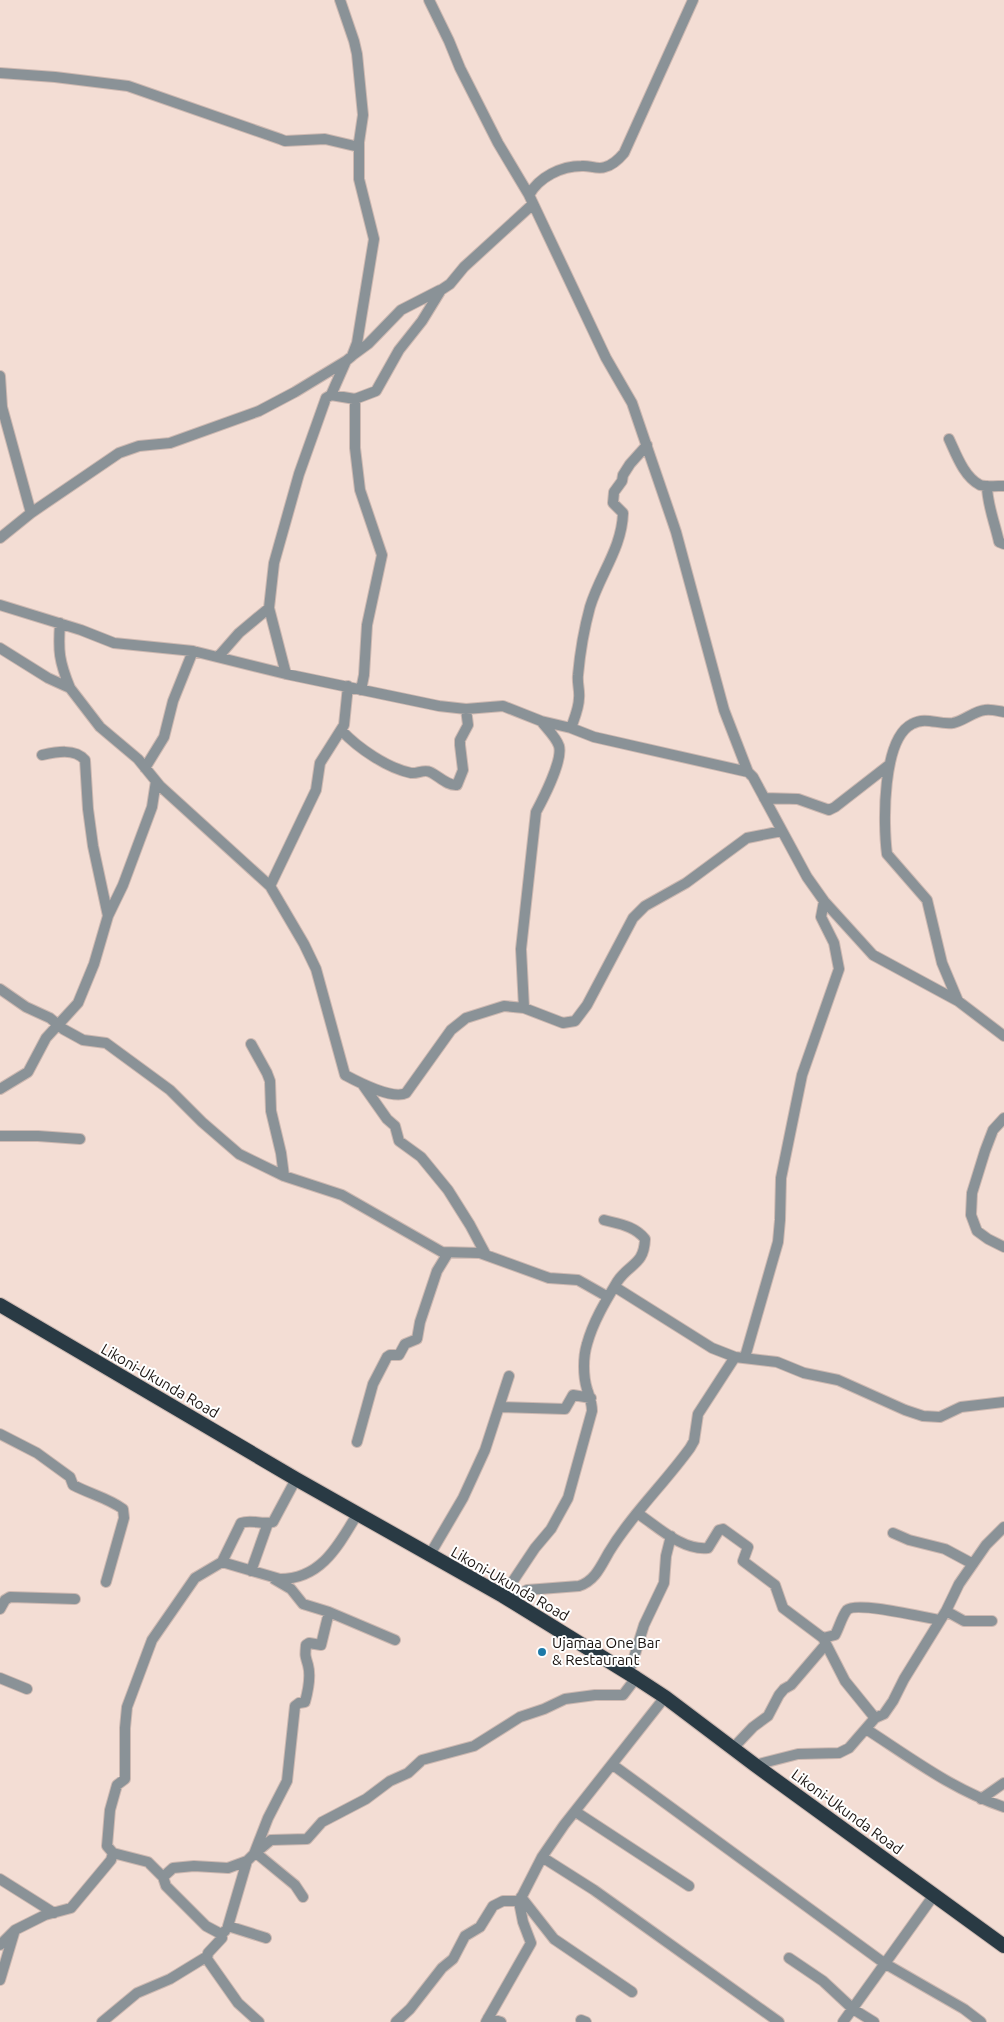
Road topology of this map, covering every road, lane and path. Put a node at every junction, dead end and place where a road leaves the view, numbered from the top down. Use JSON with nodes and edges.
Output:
{"nodes":[{"id":1,"x":340,"y":0,"type":"edge"},
{"id":2,"x":429,"y":0,"type":"edge"},
{"id":3,"x":692,"y":0,"type":"edge"},
{"id":4,"x":0,"y":73,"type":"edge"},
{"id":5,"x":359,"y":147,"type":"junction"},
{"id":6,"x":531,"y":200,"type":"junction"},
{"id":7,"x":441,"y":290,"type":"junction"},
{"id":8,"x":349,"y":358,"type":"junction"},
{"id":9,"x":0,"y":376,"type":"edge"},
{"id":10,"x":331,"y":395,"type":"junction"},
{"id":11,"x":355,"y":399,"type":"junction"},
{"id":12,"x":949,"y":439,"type":"dead end"},
{"id":13,"x":647,"y":446,"type":"junction"},
{"id":14,"x":987,"y":486,"type":"junction"},
{"id":15,"x":1004,"y":486,"type":"edge"},
{"id":16,"x":31,"y":513,"type":"junction"},
{"id":17,"x":0,"y":538,"type":"edge"},
{"id":18,"x":1004,"y":544,"type":"edge"},
{"id":19,"x":0,"y":604,"type":"edge"},
{"id":20,"x":269,"y":608,"type":"junction"},
{"id":21,"x":60,"y":623,"type":"junction"},
{"id":22,"x":0,"y":648,"type":"edge"},
{"id":23,"x":193,"y":651,"type":"junction"},
{"id":24,"x":218,"y":657,"type":"junction"},
{"id":25,"x":286,"y":674,"type":"junction"},
{"id":26,"x":348,"y":686,"type":"junction"},
{"id":27,"x":70,"y":688,"type":"junction"},
{"id":28,"x":361,"y":690,"type":"junction"},
{"id":29,"x":466,"y":709,"type":"junction"},
{"id":30,"x":1004,"y":712,"type":"edge"},
{"id":31,"x":541,"y":721,"type":"junction"},
{"id":32,"x":571,"y":728,"type":"junction"},
{"id":33,"x":342,"y":731,"type":"junction"},
{"id":34,"x":42,"y":755,"type":"dead end"},
{"id":35,"x":889,"y":765,"type":"junction"},
{"id":36,"x":145,"y":768,"type":"junction"},
{"id":37,"x":748,"y":772,"type":"junction"},
{"id":38,"x":156,"y":782,"type":"junction"},
{"id":39,"x":764,"y":798,"type":"junction"},
{"id":40,"x":782,"y":832,"type":"junction"},
{"id":41,"x":270,"y":886,"type":"junction"},
{"id":42,"x":824,"y":901,"type":"junction"},
{"id":43,"x":108,"y":916,"type":"junction"},
{"id":44,"x":0,"y":989,"type":"edge"},
{"id":45,"x":958,"y":1002,"type":"junction"},
{"id":46,"x":524,"y":1008,"type":"junction"},
{"id":47,"x":57,"y":1024,"type":"junction"},
{"id":48,"x":1004,"y":1036,"type":"edge"},
{"id":49,"x":251,"y":1044,"type":"dead end"},
{"id":50,"x":364,"y":1085,"type":"junction"},
{"id":51,"x":0,"y":1089,"type":"edge"},
{"id":52,"x":1004,"y":1118,"type":"edge"},
{"id":53,"x":0,"y":1136,"type":"edge"},
{"id":54,"x":80,"y":1139,"type":"dead end"},
{"id":55,"x":284,"y":1176,"type":"junction"},
{"id":56,"x":604,"y":1220,"type":"dead end"},
{"id":57,"x":1004,"y":1246,"type":"edge"},
{"id":58,"x":448,"y":1253,"type":"junction"},
{"id":59,"x":486,"y":1255,"type":"junction"},
{"id":60,"x":615,"y":1286,"type":"junction"},
{"id":61,"x":608,"y":1297,"type":"junction"},
{"id":62,"x":0,"y":1305,"type":"edge"},
{"id":63,"x":740,"y":1357,"type":"junction"},
{"id":64,"x":509,"y":1376,"type":"dead end"},
{"id":65,"x":591,"y":1398,"type":"junction"},
{"id":66,"x":1004,"y":1402,"type":"edge"},
{"id":67,"x":499,"y":1407,"type":"junction"},
{"id":68,"x":0,"y":1434,"type":"edge"},
{"id":69,"x":356,"y":1442,"type":"dead end"},
{"id":70,"x":296,"y":1479,"type":"junction"},
{"id":71,"x":358,"y":1513,"type":"junction"},
{"id":72,"x":637,"y":1513,"type":"junction"},
{"id":73,"x":268,"y":1523,"type":"junction"},
{"id":74,"x":1004,"y":1527,"type":"edge"},
{"id":75,"x":893,"y":1533,"type":"dead end"},
{"id":76,"x":671,"y":1536,"type":"junction"},
{"id":77,"x":429,"y":1556,"type":"junction"},
{"id":78,"x":222,"y":1562,"type":"junction"},
{"id":79,"x":973,"y":1564,"type":"junction"},
{"id":80,"x":251,"y":1571,"type":"junction"},
{"id":81,"x":268,"y":1576,"type":"junction"},
{"id":82,"x":106,"y":1582,"type":"dead end"},
{"id":83,"x":75,"y":1599,"type":"dead end"},
{"id":84,"x":508,"y":1599,"type":"junction"},
{"id":85,"x":0,"y":1608,"type":"edge"},
{"id":86,"x":946,"y":1611,"type":"junction"},
{"id":87,"x":329,"y":1612,"type":"junction"},
{"id":88,"x":940,"y":1620,"type":"junction"},
{"id":89,"x":992,"y":1621,"type":"dead end"},
{"id":90,"x":395,"y":1640,"type":"dead end"},
{"id":91,"x":825,"y":1641,"type":"junction"},
{"id":92,"x":632,"y":1675,"type":"junction"},
{"id":93,"x":0,"y":1678,"type":"edge"},
{"id":94,"x":26,"y":1689,"type":"dead end"},
{"id":95,"x":666,"y":1697,"type":"junction"},
{"id":96,"x":875,"y":1718,"type":"junction"},
{"id":97,"x":866,"y":1729,"type":"junction"},
{"id":98,"x":734,"y":1747,"type":"junction"},
{"id":99,"x":613,"y":1765,"type":"junction"},
{"id":100,"x":755,"y":1765,"type":"junction"},
{"id":101,"x":1004,"y":1783,"type":"edge"},
{"id":102,"x":981,"y":1799,"type":"junction"},
{"id":103,"x":1004,"y":1807,"type":"edge"},
{"id":104,"x":576,"y":1812,"type":"junction"},
{"id":105,"x":113,"y":1853,"type":"junction"},
{"id":106,"x":253,"y":1856,"type":"junction"},
{"id":107,"x":542,"y":1857,"type":"junction"},
{"id":108,"x":164,"y":1877,"type":"junction"},
{"id":109,"x":0,"y":1879,"type":"edge"},
{"id":110,"x":689,"y":1886,"type":"dead end"},
{"id":111,"x":934,"y":1895,"type":"junction"},
{"id":112,"x":303,"y":1897,"type":"dead end"},
{"id":113,"x":520,"y":1899,"type":"junction"},
{"id":114,"x":54,"y":1913,"type":"junction"},
{"id":115,"x":228,"y":1926,"type":"junction"},
{"id":116,"x":15,"y":1930,"type":"junction"},
{"id":117,"x":221,"y":1934,"type":"junction"},
{"id":118,"x":266,"y":1938,"type":"dead end"},
{"id":119,"x":0,"y":1945,"type":"edge"},
{"id":120,"x":1004,"y":1946,"type":"edge"},
{"id":121,"x":206,"y":1957,"type":"junction"},
{"id":122,"x":789,"y":1958,"type":"dead end"},
{"id":123,"x":884,"y":1963,"type":"junction"},
{"id":124,"x":0,"y":1980,"type":"edge"},
{"id":125,"x":632,"y":1992,"type":"dead end"},
{"id":126,"x":853,"y":2009,"type":"junction"},
{"id":127,"x":487,"y":2020,"type":"edge"},
{"id":128,"x":102,"y":2022,"type":"edge"},
{"id":129,"x":259,"y":2022,"type":"edge"},
{"id":130,"x":396,"y":2022,"type":"edge"},
{"id":131,"x":501,"y":2022,"type":"edge"},
{"id":132,"x":779,"y":2022,"type":"edge"},
{"id":133,"x":844,"y":2022,"type":"edge"},
{"id":134,"x":874,"y":2022,"type":"edge"},
{"id":135,"x":981,"y":2022,"type":"edge"}],
"edges":[{"from":1,"to":5,"type":"street"},
{"from":2,"to":6,"type":"street"},
{"from":3,"to":6,"type":"street"},
{"from":4,"to":5,"type":"street"},
{"from":5,"to":8,"type":"street"},
{"from":6,"to":7,"type":"street"},
{"from":6,"to":13,"type":"street"},
{"from":7,"to":8,"type":"street"},
{"from":7,"to":11,"type":"street"},
{"from":8,"to":10,"type":"street"},
{"from":8,"to":16,"type":"street"},
{"from":9,"to":16,"type":"street"},
{"from":10,"to":11,"type":"street"},
{"from":10,"to":20,"type":"street"},
{"from":11,"to":28,"type":"street"},
{"from":12,"to":14,"type":"street"},
{"from":13,"to":32,"type":"street"},
{"from":13,"to":37,"type":"street"},
{"from":14,"to":15,"type":"street"},
{"from":14,"to":18,"type":"street"},
{"from":16,"to":17,"type":"street"},
{"from":19,"to":21,"type":"street"},
{"from":20,"to":24,"type":"street"},
{"from":20,"to":25,"type":"street"},
{"from":21,"to":23,"type":"street"},
{"from":21,"to":27,"type":"street"},
{"from":22,"to":27,"type":"street"},
{"from":23,"to":24,"type":"street"},
{"from":23,"to":36,"type":"street"},
{"from":24,"to":25,"type":"street"},
{"from":25,"to":26,"type":"street"},
{"from":26,"to":28,"type":"street"},
{"from":26,"to":33,"type":"street"},
{"from":27,"to":36,"type":"street"},
{"from":28,"to":29,"type":"street"},
{"from":29,"to":31,"type":"street"},
{"from":29,"to":33,"type":"street"},
{"from":30,"to":35,"type":"street"},
{"from":31,"to":32,"type":"street"},
{"from":31,"to":46,"type":"street"},
{"from":32,"to":37,"type":"street"},
{"from":33,"to":41,"type":"street"},
{"from":34,"to":43,"type":"street"},
{"from":35,"to":39,"type":"street"},
{"from":35,"to":45,"type":"street"},
{"from":36,"to":38,"type":"street"},
{"from":37,"to":39,"type":"street"},
{"from":38,"to":41,"type":"street"},
{"from":38,"to":43,"type":"street"},
{"from":39,"to":40,"type":"street"},
{"from":40,"to":42,"type":"street"},
{"from":40,"to":46,"type":"street"},
{"from":41,"to":50,"type":"street"},
{"from":42,"to":45,"type":"street"},
{"from":42,"to":63,"type":"street"},
{"from":43,"to":47,"type":"street"},
{"from":44,"to":47,"type":"street"},
{"from":45,"to":48,"type":"street"},
{"from":46,"to":50,"type":"street"},
{"from":47,"to":51,"type":"street"},
{"from":47,"to":55,"type":"street"},
{"from":49,"to":55,"type":"street"},
{"from":50,"to":59,"type":"street"},
{"from":52,"to":57,"type":"street"},
{"from":53,"to":54,"type":"street"},
{"from":55,"to":58,"type":"street"},
{"from":56,"to":60,"type":"street"},
{"from":58,"to":59,"type":"street"},
{"from":58,"to":69,"type":"street"},
{"from":59,"to":61,"type":"street"},
{"from":60,"to":61,"type":"street"},
{"from":60,"to":63,"type":"street"},
{"from":61,"to":65,"type":"street"},
{"from":62,"to":70,"type":"highway","name":"Likoni-Ukunda Road"},
{"from":63,"to":66,"type":"street"},
{"from":63,"to":72,"type":"street"},
{"from":64,"to":67,"type":"street"},
{"from":65,"to":67,"type":"street"},
{"from":65,"to":84,"type":"street"},
{"from":67,"to":77,"type":"street"},
{"from":68,"to":82,"type":"street"},
{"from":70,"to":71,"type":"highway","name":"Likoni-Ukunda Road"},
{"from":70,"to":73,"type":"street"},
{"from":71,"to":77,"type":"highway","name":"Likoni-Ukunda Road"},
{"from":71,"to":81,"type":"street"},
{"from":72,"to":76,"type":"street"},
{"from":72,"to":84,"type":"street"},
{"from":73,"to":78,"type":"street"},
{"from":73,"to":80,"type":"street"},
{"from":74,"to":79,"type":"street"},
{"from":75,"to":79,"type":"street"},
{"from":76,"to":91,"type":"street"},
{"from":76,"to":92,"type":"street"},
{"from":77,"to":84,"type":"highway","name":"Likoni-Ukunda Road"},
{"from":78,"to":80,"type":"street"},
{"from":78,"to":105,"type":"street"},
{"from":79,"to":86,"type":"street"},
{"from":80,"to":81,"type":"street"},
{"from":81,"to":87,"type":"street"},
{"from":83,"to":85,"type":"street"},
{"from":84,"to":92,"type":"highway","name":"Likoni-Ukunda Road"},
{"from":86,"to":88,"type":"street"},
{"from":86,"to":89,"type":"street"},
{"from":87,"to":90,"type":"street"},
{"from":87,"to":106,"type":"street"},
{"from":88,"to":91,"type":"street"},
{"from":88,"to":96,"type":"street"},
{"from":91,"to":96,"type":"street"},
{"from":91,"to":98,"type":"street"},
{"from":92,"to":95,"type":"highway","name":"Likoni-Ukunda Road"},
{"from":92,"to":106,"type":"street"},
{"from":93,"to":94,"type":"street"},
{"from":95,"to":98,"type":"highway","name":"Likoni-Ukunda Road"},
{"from":95,"to":99,"type":"street"},
{"from":96,"to":97,"type":"street"},
{"from":97,"to":100,"type":"street"},
{"from":97,"to":102,"type":"street"},
{"from":98,"to":100,"type":"highway","name":"Likoni-Ukunda Road"},
{"from":99,"to":104,"type":"street"},
{"from":99,"to":123,"type":"street"},
{"from":100,"to":111,"type":"highway","name":"Likoni-Ukunda Road"},
{"from":101,"to":102,"type":"street"},
{"from":102,"to":103,"type":"street"},
{"from":104,"to":107,"type":"street"},
{"from":104,"to":110,"type":"street"},
{"from":105,"to":108,"type":"street"},
{"from":105,"to":114,"type":"street"},
{"from":106,"to":108,"type":"street"},
{"from":106,"to":112,"type":"street"},
{"from":106,"to":115,"type":"street"},
{"from":107,"to":113,"type":"street"},
{"from":107,"to":132,"type":"street"},
{"from":108,"to":117,"type":"street"},
{"from":109,"to":114,"type":"street"},
{"from":111,"to":120,"type":"highway","name":"Likoni-Ukunda Road"},
{"from":111,"to":123,"type":"street"},
{"from":113,"to":125,"type":"street"},
{"from":113,"to":127,"type":"street"},
{"from":113,"to":130,"type":"street"},
{"from":114,"to":116,"type":"street"},
{"from":115,"to":117,"type":"street"},
{"from":115,"to":118,"type":"street"},
{"from":116,"to":119,"type":"street"},
{"from":116,"to":124,"type":"street"},
{"from":117,"to":121,"type":"street"},
{"from":121,"to":128,"type":"street"},
{"from":121,"to":129,"type":"street"},
{"from":122,"to":126,"type":"street"},
{"from":123,"to":126,"type":"street"},
{"from":123,"to":135,"type":"street"},
{"from":126,"to":133,"type":"street"},
{"from":126,"to":134,"type":"street"},
{"from":127,"to":131,"type":"street"}]}
